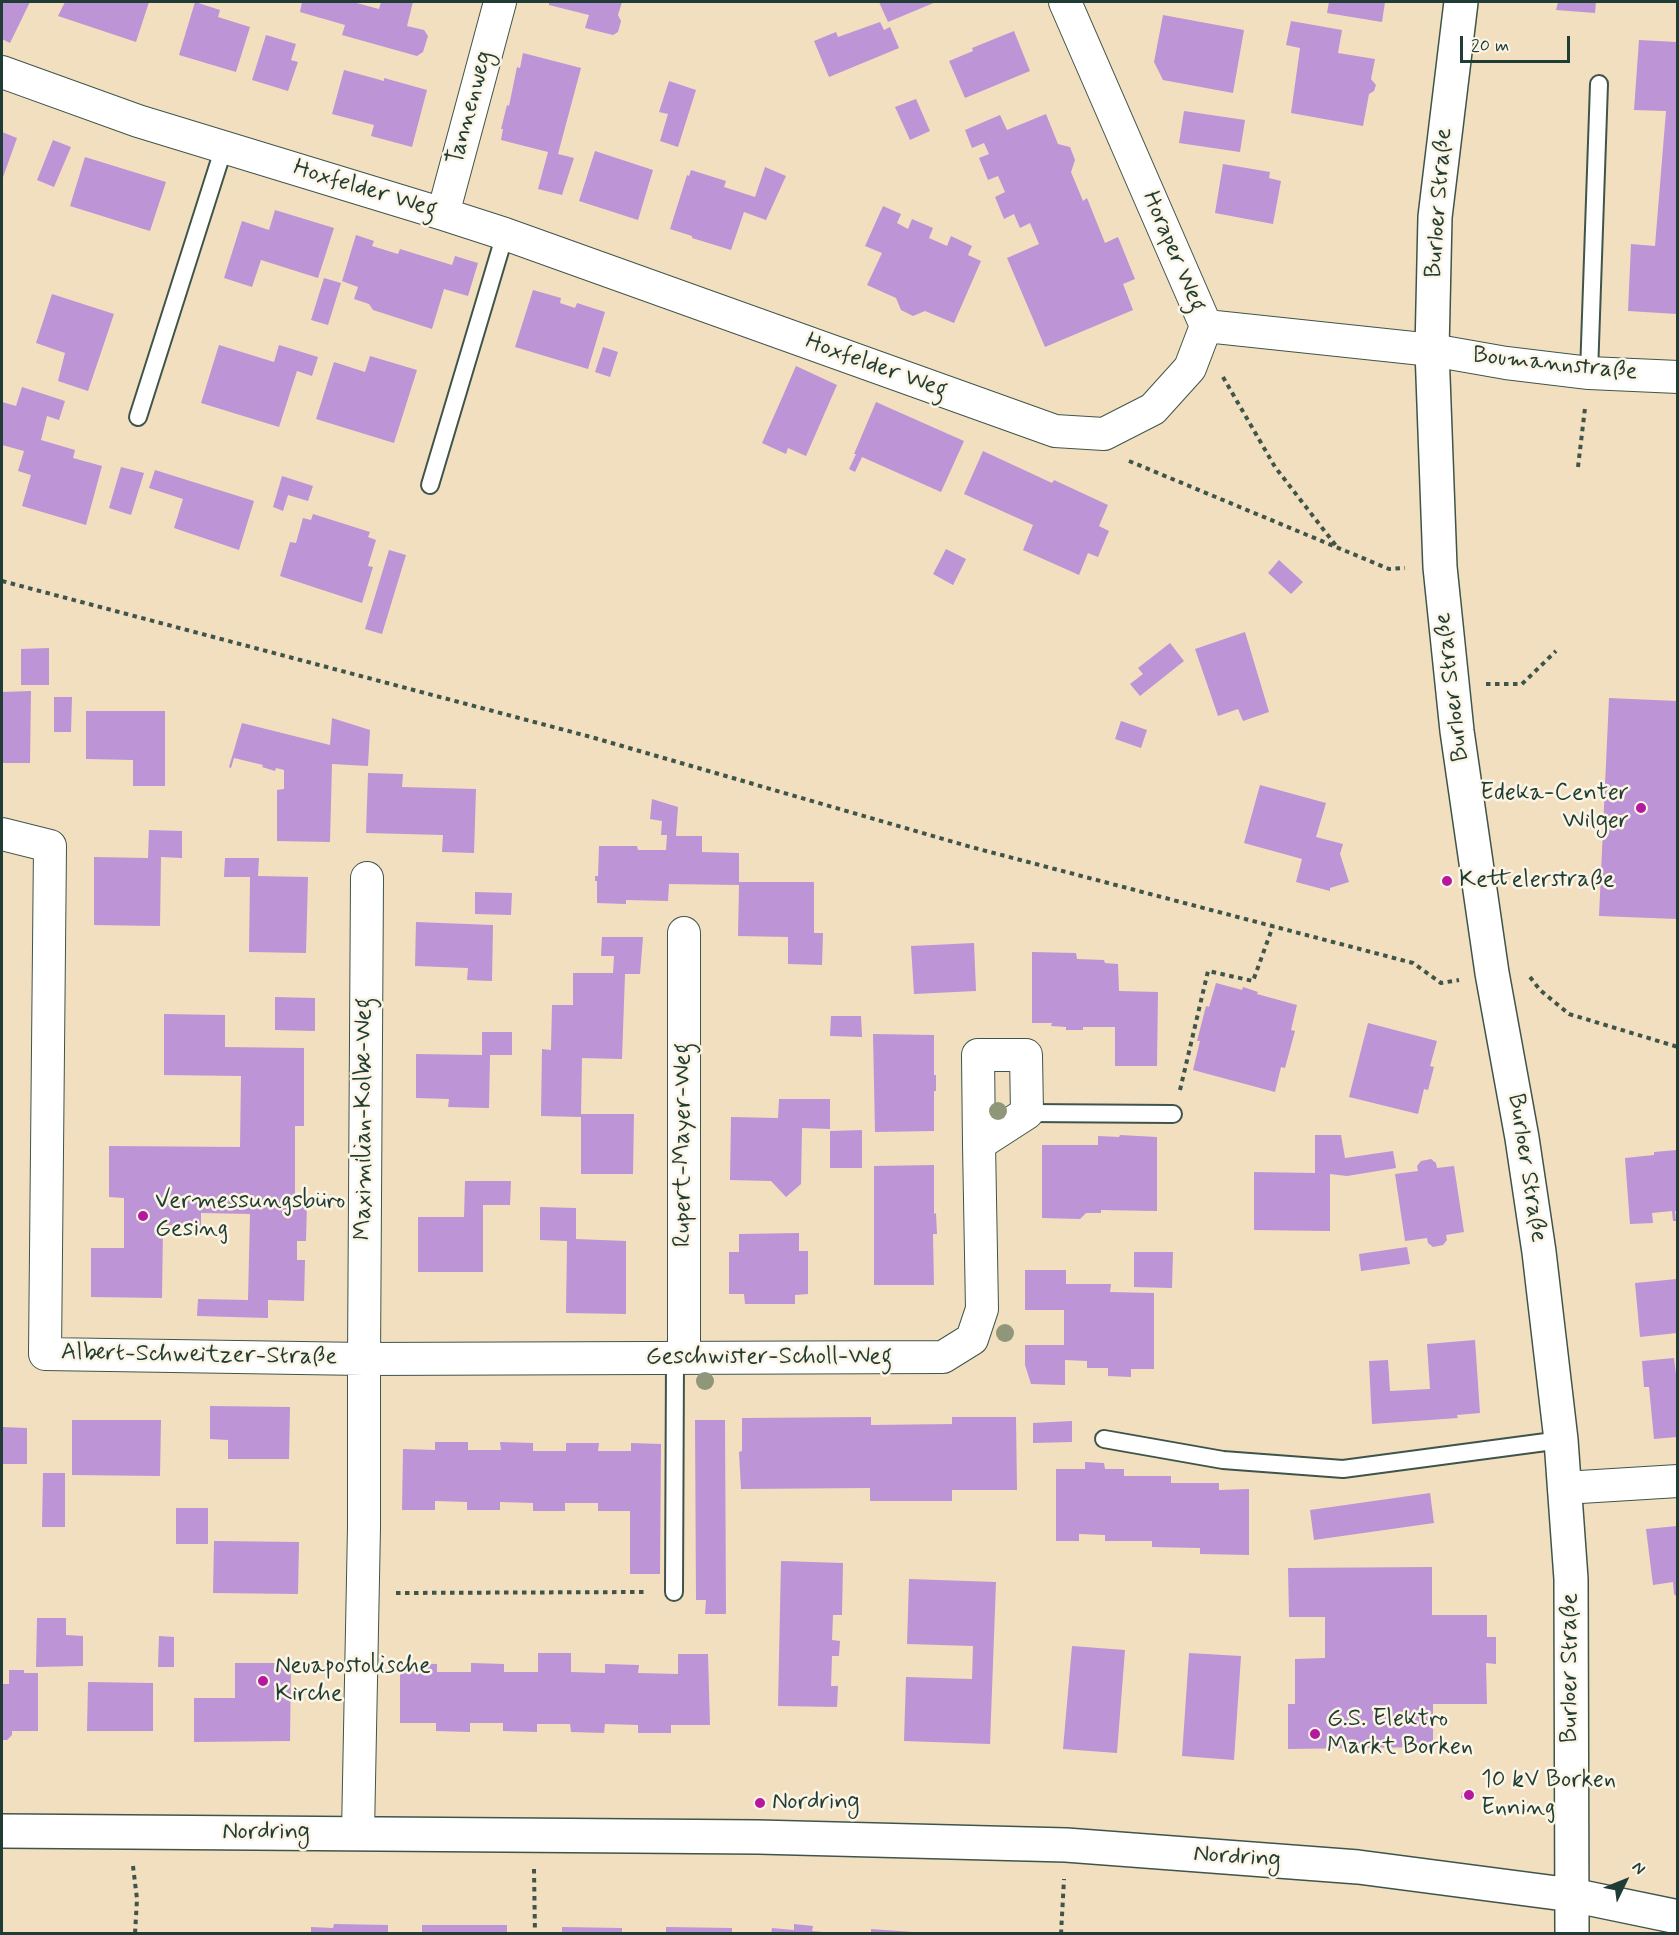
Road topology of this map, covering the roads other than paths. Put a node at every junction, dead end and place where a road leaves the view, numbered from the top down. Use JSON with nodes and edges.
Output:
{"nodes":[{"id":1,"x":500,"y":2,"type":"edge"},
{"id":2,"x":1065,"y":2,"type":"edge"},
{"id":3,"x":1461,"y":2,"type":"edge"},
{"id":4,"x":2,"y":72,"type":"edge"},
{"id":5,"x":1599,"y":84,"type":"dead end"},
{"id":6,"x":224,"y":147,"type":"junction"},
{"id":7,"x":443,"y":214,"type":"junction"},
{"id":8,"x":505,"y":234,"type":"junction"},
{"id":9,"x":1206,"y":326,"type":"junction"},
{"id":10,"x":1432,"y":350,"type":"junction"},
{"id":11,"x":1588,"y":373,"type":"junction"},
{"id":12,"x":1677,"y":377,"type":"edge"},
{"id":13,"x":138,"y":417,"type":"dead end"},
{"id":14,"x":430,"y":484,"type":"dead end"},
{"id":15,"x":2,"y":834,"type":"edge"},
{"id":16,"x":367,"y":878,"type":"dead end"},
{"id":17,"x":684,"y":933,"type":"dead end"},
{"id":18,"x":1027,"y":1113,"type":"junction"},
{"id":19,"x":1173,"y":1114,"type":"road end"},
{"id":20,"x":979,"y":1144,"type":"junction"},
{"id":21,"x":679,"y":1358,"type":"junction"},
{"id":22,"x":364,"y":1359,"type":"junction"},
{"id":23,"x":1104,"y":1439,"type":"dead end"},
{"id":24,"x":1561,"y":1440,"type":"junction"},
{"id":25,"x":1677,"y":1481,"type":"edge"},
{"id":26,"x":1564,"y":1488,"type":"junction"},
{"id":27,"x":674,"y":1592,"type":"road end"},
{"id":28,"x":2,"y":1831,"type":"edge"},
{"id":29,"x":358,"y":1833,"type":"junction"},
{"id":30,"x":1572,"y":1895,"type":"junction"},
{"id":31,"x":1677,"y":1917,"type":"edge"},
{"id":32,"x":1572,"y":1934,"type":"edge"}],
"edges":[{"from":1,"to":7,"type":"street","name":"Tannenweg"},
{"from":2,"to":9,"type":"street","name":"Horaper Weg"},
{"from":3,"to":10,"type":"main road","name":"Burloer Straße"},
{"from":4,"to":6,"type":"street","name":"Hoxfelder Weg"},
{"from":5,"to":11,"type":"lane"},
{"from":6,"to":7,"type":"street","name":"Hoxfelder Weg"},
{"from":6,"to":13,"type":"lane"},
{"from":7,"to":8,"type":"street","name":"Hoxfelder Weg"},
{"from":8,"to":9,"type":"street","name":"Hoxfelder Weg"},
{"from":8,"to":14,"type":"lane"},
{"from":9,"to":10,"type":"street","name":"Horaper Weg"},
{"from":10,"to":11,"type":"street","name":"Boumannstraße"},
{"from":10,"to":24,"type":"main road","name":"Burloer Straße"},
{"from":11,"to":12,"type":"street","name":"Boumannstraße"},
{"from":15,"to":22,"type":"street","name":"Albert-Schweitzer-Straße"},
{"from":16,"to":22,"type":"street","name":"Maximilian-Kolbe-Weg"},
{"from":17,"to":21,"type":"street","name":"Rupert-Mayer-Weg"},
{"from":18,"to":19,"type":"lane"},
{"from":18,"to":20,"type":"street"},
{"from":18,"to":20,"type":"street","name":"Geschwister-Scholl-Weg"},
{"from":20,"to":21,"type":"street","name":"Geschwister-Scholl-Weg"},
{"from":21,"to":22,"type":"street","name":"Geschwister-Scholl-Weg"},
{"from":21,"to":27,"type":"lane"},
{"from":22,"to":29,"type":"street","name":"Albert-Schweitzer-Straße"},
{"from":23,"to":24,"type":"lane"},
{"from":24,"to":26,"type":"main road","name":"Burloer Straße"},
{"from":25,"to":26,"type":"street"},
{"from":26,"to":30,"type":"main road","name":"Burloer Straße"},
{"from":28,"to":29,"type":"main road","name":"Nordring"},
{"from":29,"to":30,"type":"main road","name":"Nordring"},
{"from":30,"to":31,"type":"main road","name":"Nordring"},
{"from":30,"to":32,"type":"main road","name":"Burloer Straße"}]}
